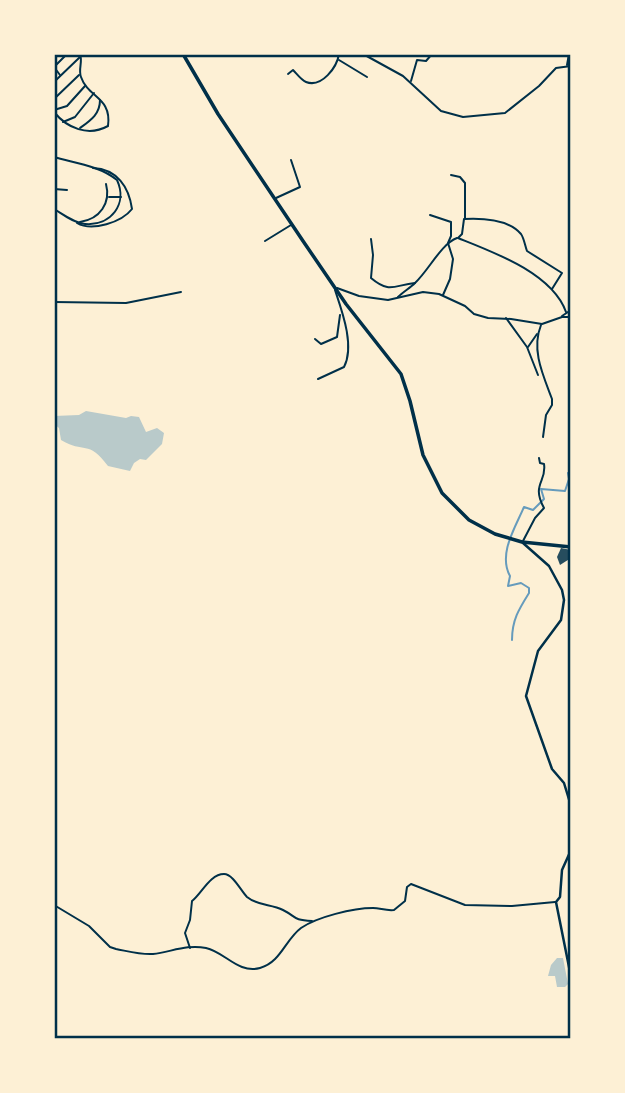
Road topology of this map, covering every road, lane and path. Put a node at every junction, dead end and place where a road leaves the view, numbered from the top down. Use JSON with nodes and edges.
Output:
{"nodes":[{"id":1,"x":66,"y":54,"type":"edge"},
{"id":2,"x":183,"y":54,"type":"edge"},
{"id":3,"x":339,"y":54,"type":"edge"},
{"id":4,"x":432,"y":54,"type":"edge"},
{"id":5,"x":569,"y":54,"type":"edge"},
{"id":6,"x":79,"y":55,"type":"edge"},
{"id":7,"x":366,"y":55,"type":"edge"},
{"id":8,"x":338,"y":60,"type":"junction"},
{"id":9,"x":569,"y":66,"type":"edge"},
{"id":10,"x":288,"y":74,"type":"dead end"},
{"id":11,"x":80,"y":75,"type":"junction"},
{"id":12,"x":60,"y":76,"type":"junction"},
{"id":13,"x":367,"y":77,"type":"dead end"},
{"id":14,"x":54,"y":82,"type":"edge"},
{"id":15,"x":411,"y":82,"type":"junction"},
{"id":16,"x":86,"y":85,"type":"junction"},
{"id":17,"x":94,"y":93,"type":"junction"},
{"id":18,"x":99,"y":98,"type":"junction"},
{"id":19,"x":54,"y":99,"type":"edge"},
{"id":20,"x":54,"y":111,"type":"edge"},
{"id":21,"x":62,"y":122,"type":"junction"},
{"id":22,"x":79,"y":129,"type":"junction"},
{"id":23,"x":54,"y":157,"type":"edge"},
{"id":24,"x":290,"y":160,"type":"dead end"},
{"id":25,"x":92,"y":168,"type":"junction"},
{"id":26,"x":452,"y":175,"type":"dead end"},
{"id":27,"x":106,"y":184,"type":"dead end"},
{"id":28,"x":54,"y":189,"type":"edge"},
{"id":29,"x":67,"y":190,"type":"dead end"},
{"id":30,"x":108,"y":197,"type":"junction"},
{"id":31,"x":121,"y":197,"type":"junction"},
{"id":32,"x":276,"y":198,"type":"junction"},
{"id":33,"x":54,"y":209,"type":"edge"},
{"id":34,"x":430,"y":215,"type":"dead end"},
{"id":35,"x":464,"y":219,"type":"junction"},
{"id":36,"x":76,"y":222,"type":"junction"},
{"id":37,"x":293,"y":224,"type":"junction"},
{"id":38,"x":458,"y":238,"type":"junction"},
{"id":39,"x":371,"y":239,"type":"dead end"},
{"id":40,"x":265,"y":241,"type":"dead end"},
{"id":41,"x":448,"y":243,"type":"junction"},
{"id":42,"x":415,"y":283,"type":"junction"},
{"id":43,"x":333,"y":285,"type":"junction"},
{"id":44,"x":552,"y":289,"type":"junction"},
{"id":45,"x":181,"y":292,"type":"dead end"},
{"id":46,"x":443,"y":296,"type":"junction"},
{"id":47,"x":397,"y":298,"type":"junction"},
{"id":48,"x":54,"y":302,"type":"edge"},
{"id":49,"x":571,"y":310,"type":"edge"},
{"id":50,"x":340,"y":311,"type":"junction"},
{"id":51,"x":566,"y":312,"type":"junction"},
{"id":52,"x":562,"y":317,"type":"junction"},
{"id":53,"x":571,"y":317,"type":"edge"},
{"id":54,"x":506,"y":318,"type":"junction"},
{"id":55,"x":542,"y":324,"type":"junction"},
{"id":56,"x":537,"y":334,"type":"junction"},
{"id":57,"x":315,"y":339,"type":"dead end"},
{"id":58,"x":527,"y":348,"type":"junction"},
{"id":59,"x":538,"y":375,"type":"dead end"},
{"id":60,"x":318,"y":379,"type":"dead end"},
{"id":61,"x":542,"y":437,"type":"dead end"},
{"id":62,"x":539,"y":458,"type":"dead end"},
{"id":63,"x":522,"y":542,"type":"junction"},
{"id":64,"x":571,"y":547,"type":"edge"},
{"id":65,"x":571,"y":806,"type":"edge"},
{"id":66,"x":571,"y":850,"type":"edge"},
{"id":67,"x":556,"y":902,"type":"junction"},
{"id":68,"x":54,"y":905,"type":"edge"},
{"id":69,"x":313,"y":921,"type":"junction"},
{"id":70,"x":190,"y":948,"type":"junction"},
{"id":71,"x":571,"y":977,"type":"edge"}],
"edges":[{"from":1,"to":12,"type":"street"},
{"from":2,"to":32,"type":"main road"},
{"from":3,"to":8,"type":"street"},
{"from":4,"to":15,"type":"street"},
{"from":5,"to":9,"type":"street"},
{"from":6,"to":11,"type":"street"},
{"from":6,"to":12,"type":"street"},
{"from":7,"to":15,"type":"street"},
{"from":8,"to":10,"type":"street"},
{"from":8,"to":13,"type":"street"},
{"from":9,"to":15,"type":"street"},
{"from":11,"to":16,"type":"street"},
{"from":11,"to":19,"type":"street"},
{"from":12,"to":14,"type":"street"},
{"from":16,"to":17,"type":"street"},
{"from":16,"to":20,"type":"street"},
{"from":17,"to":18,"type":"street"},
{"from":17,"to":21,"type":"street"},
{"from":18,"to":22,"type":"street"},
{"from":18,"to":22,"type":"street"},
{"from":20,"to":21,"type":"street"},
{"from":21,"to":22,"type":"street"},
{"from":23,"to":25,"type":"street"},
{"from":24,"to":32,"type":"street"},
{"from":25,"to":31,"type":"street"},
{"from":25,"to":36,"type":"street"},
{"from":26,"to":35,"type":"street"},
{"from":27,"to":30,"type":"street"},
{"from":28,"to":29,"type":"street"},
{"from":30,"to":31,"type":"street"},
{"from":30,"to":36,"type":"street"},
{"from":31,"to":36,"type":"street"},
{"from":32,"to":37,"type":"main road"},
{"from":33,"to":36,"type":"street"},
{"from":34,"to":41,"type":"street"},
{"from":35,"to":38,"type":"street"},
{"from":35,"to":44,"type":"street"},
{"from":37,"to":40,"type":"street"},
{"from":37,"to":43,"type":"main road"},
{"from":38,"to":41,"type":"street"},
{"from":38,"to":44,"type":"street"},
{"from":39,"to":42,"type":"street"},
{"from":41,"to":42,"type":"street"},
{"from":41,"to":46,"type":"street"},
{"from":42,"to":47,"type":"street"},
{"from":43,"to":47,"type":"street"},
{"from":43,"to":50,"type":"street"},
{"from":43,"to":63,"type":"main road"},
{"from":44,"to":51,"type":"street"},
{"from":45,"to":48,"type":"street"},
{"from":46,"to":47,"type":"street"},
{"from":46,"to":54,"type":"street"},
{"from":49,"to":51,"type":"street"},
{"from":50,"to":57,"type":"street"},
{"from":50,"to":60,"type":"street"},
{"from":51,"to":52,"type":"street"},
{"from":52,"to":53,"type":"street"},
{"from":52,"to":55,"type":"street"},
{"from":54,"to":55,"type":"street"},
{"from":54,"to":58,"type":"street"},
{"from":55,"to":56,"type":"street"},
{"from":56,"to":58,"type":"street"},
{"from":56,"to":61,"type":"street"},
{"from":58,"to":59,"type":"street"},
{"from":62,"to":63,"type":"street"},
{"from":63,"to":64,"type":"main road"},
{"from":63,"to":65,"type":"street"},
{"from":66,"to":67,"type":"street"},
{"from":67,"to":69,"type":"street"},
{"from":67,"to":71,"type":"street"},
{"from":68,"to":70,"type":"street"},
{"from":69,"to":70,"type":"street"},
{"from":69,"to":70,"type":"street"}]}
